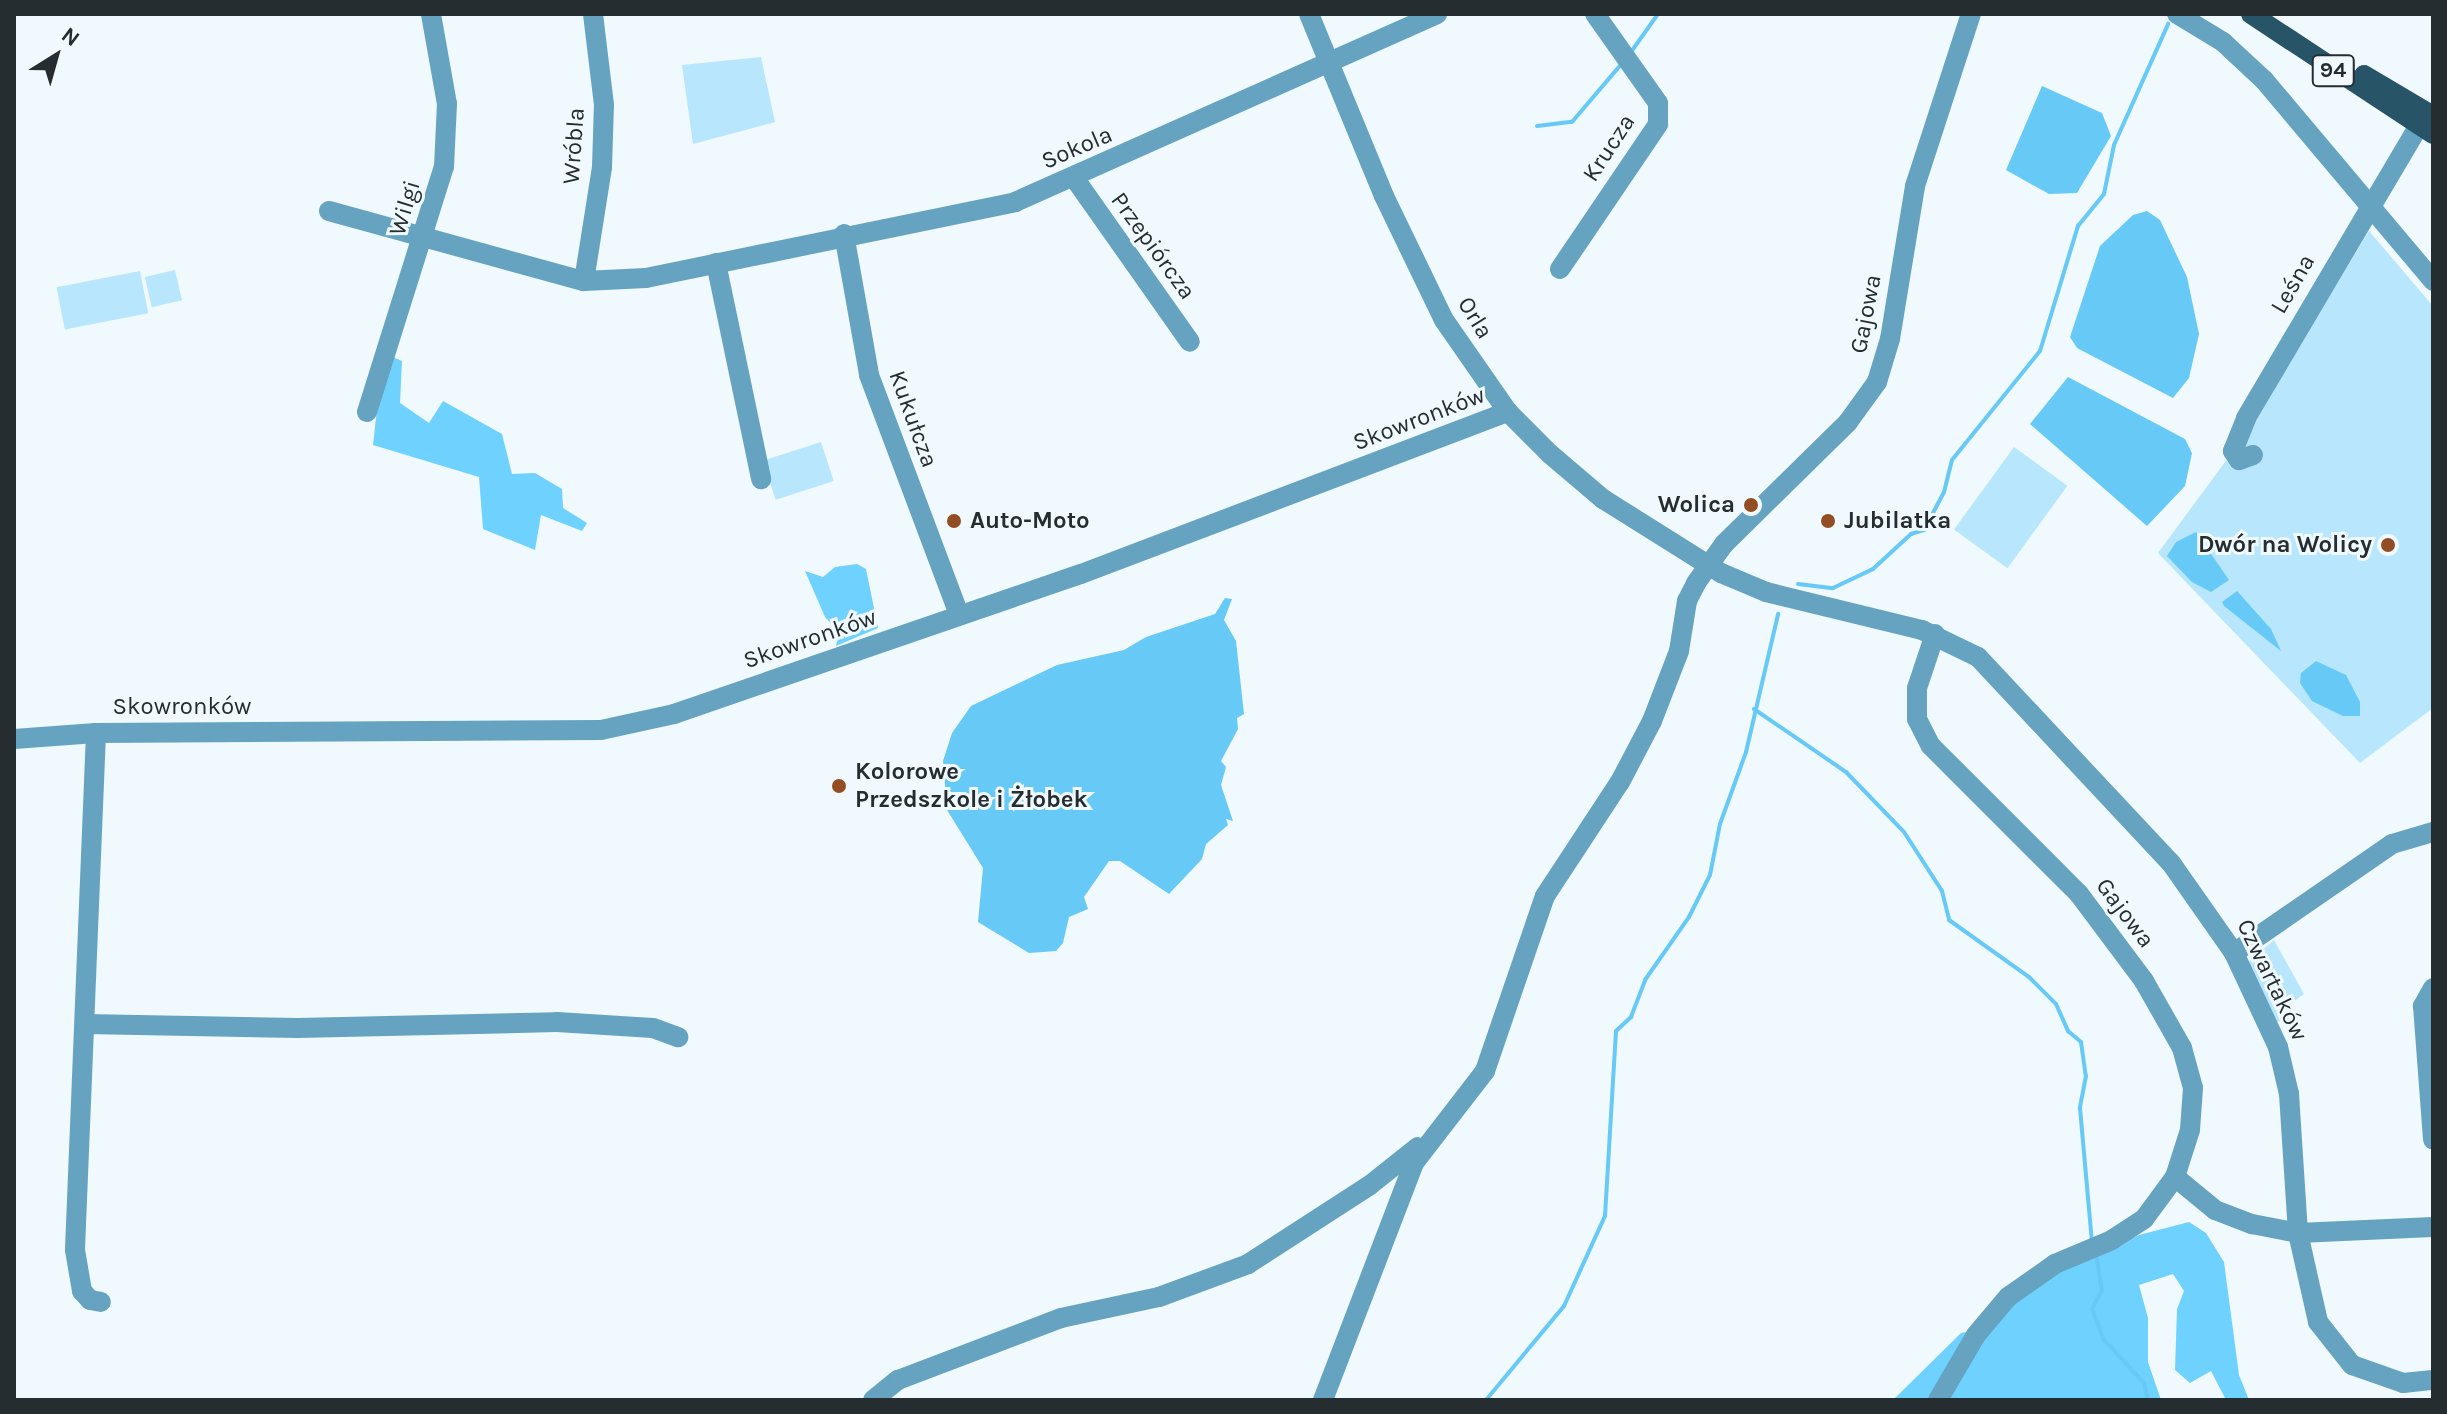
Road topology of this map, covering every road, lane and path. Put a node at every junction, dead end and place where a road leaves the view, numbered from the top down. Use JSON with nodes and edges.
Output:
{"nodes":[{"id":1,"x":431,"y":14,"type":"edge"},
{"id":2,"x":593,"y":14,"type":"edge"},
{"id":3,"x":1309,"y":14,"type":"edge"},
{"id":4,"x":1437,"y":14,"type":"edge"},
{"id":5,"x":1595,"y":14,"type":"edge"},
{"id":6,"x":1971,"y":14,"type":"edge"},
{"id":7,"x":2177,"y":14,"type":"edge"},
{"id":8,"x":2251,"y":14,"type":"edge"},
{"id":9,"x":2267,"y":17,"type":"edge"},
{"id":10,"x":1331,"y":65,"type":"junction"},
{"id":11,"x":2429,"y":118,"type":"edge"},
{"id":12,"x":2387,"y":178,"type":"junction"},
{"id":13,"x":1075,"y":179,"type":"junction"},
{"id":14,"x":2350,"y":182,"type":"junction"},
{"id":15,"x":2370,"y":208,"type":"junction"},
{"id":16,"x":329,"y":211,"type":"dead end"},
{"id":17,"x":844,"y":234,"type":"junction"},
{"id":18,"x":423,"y":237,"type":"junction"},
{"id":19,"x":716,"y":263,"type":"junction"},
{"id":20,"x":1560,"y":269,"type":"dead end"},
{"id":21,"x":584,"y":281,"type":"junction"},
{"id":22,"x":2433,"y":281,"type":"edge"},
{"id":23,"x":1190,"y":342,"type":"dead end"},
{"id":24,"x":367,"y":412,"type":"dead end"},
{"id":25,"x":1508,"y":412,"type":"junction"},
{"id":26,"x":2253,"y":455,"type":"dead end"},
{"id":27,"x":761,"y":479,"type":"dead end"},
{"id":28,"x":1707,"y":565,"type":"junction"},
{"id":29,"x":959,"y":614,"type":"junction"},
{"id":30,"x":1935,"y":634,"type":"junction"},
{"id":31,"x":96,"y":733,"type":"junction"},
{"id":32,"x":14,"y":739,"type":"edge"},
{"id":33,"x":2433,"y":832,"type":"edge"},
{"id":34,"x":2234,"y":953,"type":"junction"},
{"id":35,"x":2433,"y":988,"type":"edge"},
{"id":36,"x":85,"y":1024,"type":"junction"},
{"id":37,"x":678,"y":1037,"type":"dead end"},
{"id":38,"x":2433,"y":1140,"type":"edge"},
{"id":39,"x":1426,"y":1142,"type":"junction"},
{"id":40,"x":2175,"y":1177,"type":"junction"},
{"id":41,"x":2433,"y":1227,"type":"edge"},
{"id":42,"x":2298,"y":1233,"type":"junction"},
{"id":43,"x":101,"y":1302,"type":"dead end"},
{"id":44,"x":2433,"y":1380,"type":"edge"},
{"id":45,"x":873,"y":1400,"type":"edge"},
{"id":46,"x":1323,"y":1400,"type":"edge"},
{"id":47,"x":1938,"y":1400,"type":"edge"}],
"edges":[{"from":1,"to":18,"type":"street","name":"Wilgi"},
{"from":2,"to":21,"type":"street","name":"Wróbla"},
{"from":3,"to":10,"type":"street","name":"Orla"},
{"from":4,"to":10,"type":"street","name":"Sokola"},
{"from":5,"to":20,"type":"street","name":"Krucza"},
{"from":6,"to":28,"type":"street","name":"Gajowa"},
{"from":7,"to":14,"type":"street"},
{"from":8,"to":11,"type":"main road","number":"94"},
{"from":9,"to":11,"type":"main road","number":"94"},
{"from":10,"to":13,"type":"street","name":"Sokola"},
{"from":10,"to":25,"type":"street","name":"Orla"},
{"from":11,"to":12,"type":"street","name":"Leśna"},
{"from":12,"to":14,"type":"street"},
{"from":12,"to":15,"type":"street","name":"Leśna"},
{"from":13,"to":17,"type":"street","name":"Sokola"},
{"from":13,"to":23,"type":"street","name":"Przepiórcza"},
{"from":14,"to":15,"type":"street"},
{"from":15,"to":22,"type":"street"},
{"from":15,"to":26,"type":"street","name":"Leśna"},
{"from":16,"to":18,"type":"street","name":"Sokola"},
{"from":17,"to":19,"type":"street","name":"Sokola"},
{"from":17,"to":29,"type":"street","name":"Kukułcza"},
{"from":18,"to":21,"type":"street","name":"Sokola"},
{"from":18,"to":24,"type":"street","name":"Wilgi"},
{"from":19,"to":21,"type":"street","name":"Sokola"},
{"from":19,"to":27,"type":"street"},
{"from":25,"to":28,"type":"street","name":"Orla"},
{"from":25,"to":29,"type":"street","name":"Skowronków"},
{"from":28,"to":30,"type":"street"},
{"from":28,"to":39,"type":"street","name":"Gajowa"},
{"from":29,"to":31,"type":"street","name":"Skowronków"},
{"from":30,"to":34,"type":"street","name":"Czwartaków"},
{"from":30,"to":40,"type":"street","name":"Gajowa"},
{"from":31,"to":32,"type":"street","name":"Skowronków"},
{"from":31,"to":36,"type":"street","name":"Skowronków"},
{"from":33,"to":34,"type":"street"},
{"from":34,"to":42,"type":"street","name":"Czwartaków"},
{"from":35,"to":38,"type":"street"},
{"from":36,"to":37,"type":"street"},
{"from":36,"to":43,"type":"street","name":"Skowronków"},
{"from":39,"to":45,"type":"street"},
{"from":39,"to":46,"type":"street"},
{"from":40,"to":42,"type":"street"},
{"from":40,"to":47,"type":"street","name":"Gajowa"},
{"from":41,"to":42,"type":"street"},
{"from":42,"to":44,"type":"street","name":"Czwartaków"}]}
